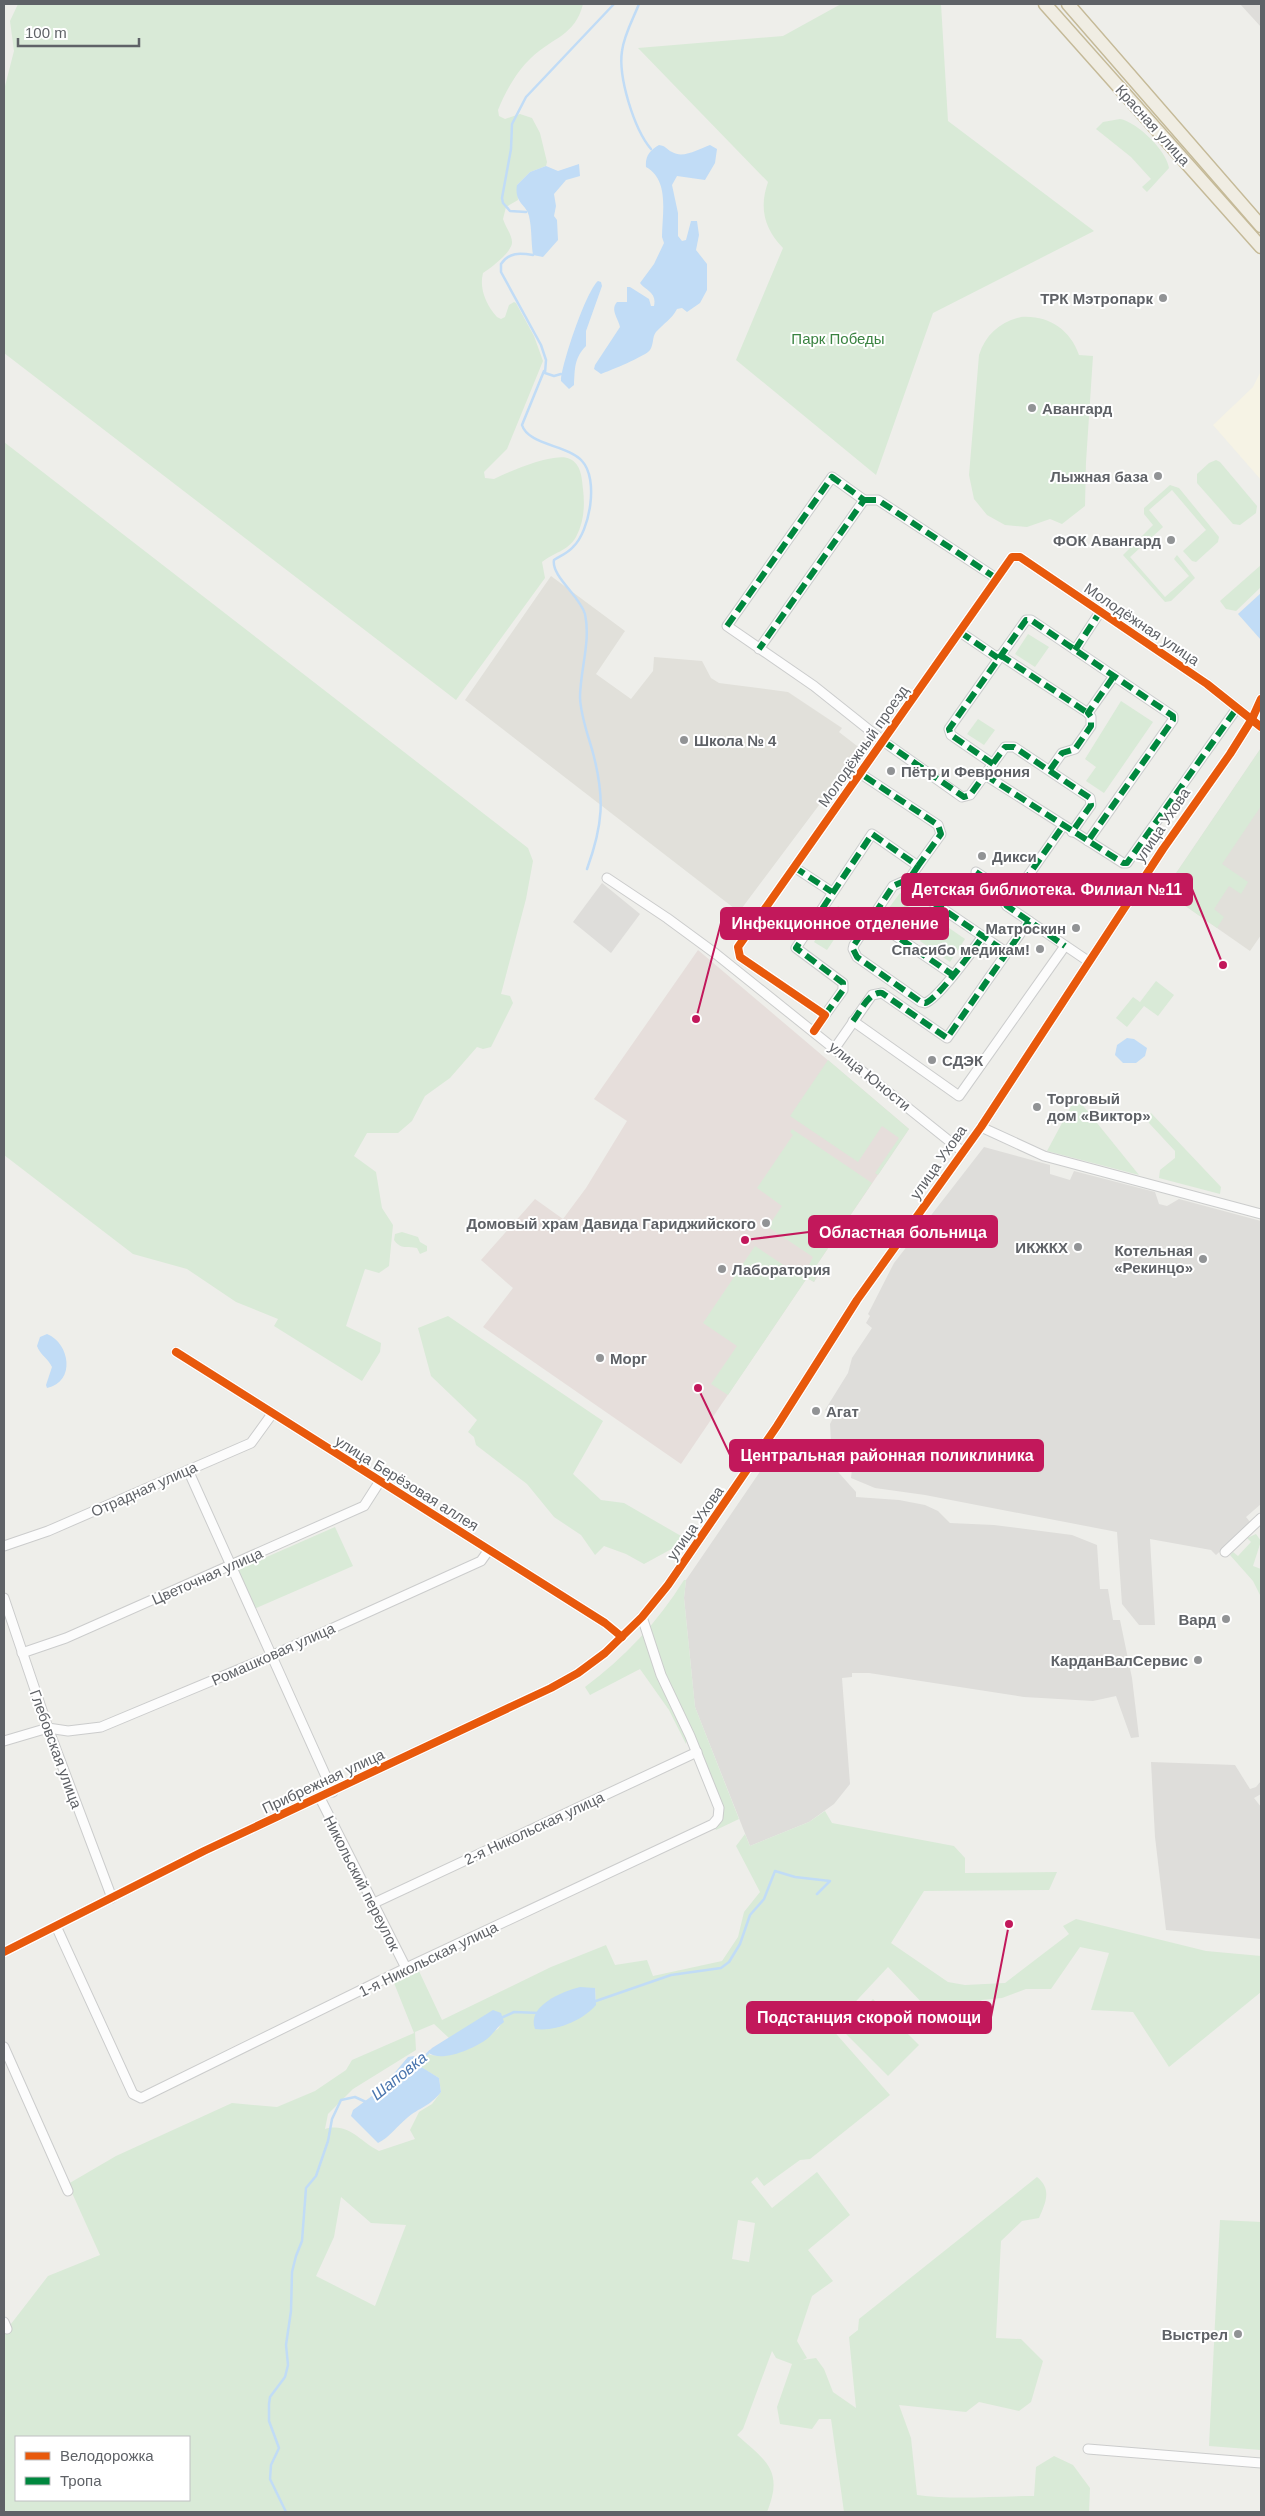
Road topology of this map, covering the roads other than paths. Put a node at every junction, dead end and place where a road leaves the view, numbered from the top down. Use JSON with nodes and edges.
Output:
{"nodes":[{"id":1,"x":1045,"y":4,"type":"edge"},
{"id":2,"x":1068,"y":4,"type":"edge"},
{"id":3,"x":1261,"y":226,"type":"edge"},
{"id":4,"x":1261,"y":247,"type":"edge"},
{"id":5,"x":864,"y":500,"type":"junction"},
{"id":6,"x":1014,"y":556,"type":"joint"},
{"id":7,"x":996,"y":578,"type":"junction"},
{"id":8,"x":1100,"y":612,"type":"junction"},
{"id":9,"x":960,"y":632,"type":"junction"},
{"id":10,"x":759,"y":649,"type":"junction"},
{"id":11,"x":1075,"y":650,"type":"junction"},
{"id":12,"x":999,"y":657,"type":"junction"},
{"id":13,"x":1114,"y":676,"type":"junction"},
{"id":14,"x":1261,"y":699,"type":"edge"},
{"id":15,"x":1237,"y":708,"type":"junction"},
{"id":16,"x":1261,"y":710,"type":"edge"},
{"id":17,"x":1088,"y":713,"type":"junction"},
{"id":18,"x":1252,"y":719,"type":"junction"},
{"id":19,"x":1261,"y":727,"type":"edge"},
{"id":20,"x":883,"y":742,"type":"junction"},
{"id":21,"x":993,"y":764,"type":"junction"},
{"id":22,"x":1050,"y":770,"type":"junction"},
{"id":23,"x":861,"y":774,"type":"junction"},
{"id":24,"x":985,"y":775,"type":"junction"},
{"id":25,"x":1063,"y":826,"type":"junction"},
{"id":26,"x":1072,"y":832,"type":"junction"},
{"id":27,"x":1088,"y":841,"type":"junction"},
{"id":28,"x":918,"y":866,"type":"junction"},
{"id":29,"x":794,"y":867,"type":"junction"},
{"id":30,"x":976,"y":872,"type":"dead end"},
{"id":31,"x":607,"y":878,"type":"dead end"},
{"id":32,"x":906,"y":884,"type":"junction"},
{"id":33,"x":832,"y":892,"type":"junction"},
{"id":34,"x":1007,"y":906,"type":"junction"},
{"id":35,"x":871,"y":919,"type":"junction"},
{"id":36,"x":1029,"y":921,"type":"junction"},
{"id":37,"x":983,"y":936,"type":"junction"},
{"id":38,"x":1065,"y":946,"type":"junction"},
{"id":39,"x":1006,"y":952,"type":"junction"},
{"id":40,"x":1088,"y":961,"type":"junction"},
{"id":41,"x":953,"y":975,"type":"junction"},
{"id":42,"x":826,"y":1015,"type":"junction"},
{"id":43,"x":853,"y":1021,"type":"junction"},
{"id":44,"x":814,"y":1031,"type":"junction"},
{"id":45,"x":835,"y":1048,"type":"junction"},
{"id":46,"x":980,"y":1127,"type":"junction"},
{"id":47,"x":963,"y":1152,"type":"junction"},
{"id":48,"x":1261,"y":1214,"type":"edge"},
{"id":49,"x":176,"y":1352,"type":"dead end"},
{"id":50,"x":272,"y":1414,"type":"junction"},
{"id":51,"x":188,"y":1470,"type":"junction"},
{"id":52,"x":380,"y":1481,"type":"junction"},
{"id":53,"x":1261,"y":1518,"type":"edge"},
{"id":54,"x":4,"y":1546,"type":"edge"},
{"id":55,"x":488,"y":1551,"type":"junction"},
{"id":56,"x":1225,"y":1552,"type":"dead end"},
{"id":57,"x":231,"y":1566,"type":"junction"},
{"id":58,"x":4,"y":1598,"type":"edge"},
{"id":59,"x":642,"y":1617,"type":"junction"},
{"id":60,"x":622,"y":1637,"type":"junction"},
{"id":61,"x":22,"y":1653,"type":"junction"},
{"id":62,"x":271,"y":1656,"type":"junction"},
{"id":63,"x":48,"y":1728,"type":"junction"},
{"id":64,"x":4,"y":1741,"type":"edge"},
{"id":65,"x":697,"y":1752,"type":"junction"},
{"id":66,"x":333,"y":1792,"type":"junction"},
{"id":67,"x":320,"y":1798,"type":"junction"},
{"id":68,"x":112,"y":1898,"type":"junction"},
{"id":69,"x":372,"y":1904,"type":"junction"},
{"id":70,"x":56,"y":1926,"type":"junction"},
{"id":71,"x":4,"y":1952,"type":"edge"},
{"id":72,"x":406,"y":1968,"type":"junction"},
{"id":73,"x":4,"y":2047,"type":"edge"},
{"id":74,"x":68,"y":2191,"type":"dead end"},
{"id":75,"x":1088,"y":2449,"type":"dead end"},
{"id":76,"x":1261,"y":2463,"type":"edge"}],
"edges":[{"from":1,"to":4,"type":"highway","name":"Красная улица"},
{"from":2,"to":3,"type":"highway","name":"Красная улица"},
{"from":5,"to":7,"type":"street"},
{"from":5,"to":10,"type":"street"},
{"from":5,"to":10,"type":"street"},
{"from":6,"to":7,"type":"street","name":"Молодёжный проезд"},
{"from":6,"to":8,"type":"street","name":"Молодёжная улица"},
{"from":7,"to":9,"type":"street","name":"Молодёжный проезд"},
{"from":8,"to":11,"type":"street"},
{"from":8,"to":15,"type":"street","name":"Молодёжная улица"},
{"from":9,"to":12,"type":"street"},
{"from":9,"to":20,"type":"street","name":"Молодёжный проезд"},
{"from":10,"to":20,"type":"street"},
{"from":11,"to":12,"type":"street"},
{"from":11,"to":13,"type":"street"},
{"from":12,"to":17,"type":"street"},
{"from":12,"to":21,"type":"street"},
{"from":13,"to":17,"type":"street"},
{"from":13,"to":27,"type":"street"},
{"from":14,"to":18,"type":"street","name":"улица Ухова"},
{"from":15,"to":18,"type":"street","name":"Молодёжная улица"},
{"from":15,"to":27,"type":"street"},
{"from":16,"to":18,"type":"street","name":"улица Ухова"},
{"from":17,"to":22,"type":"street"},
{"from":18,"to":19,"type":"street","name":"Молодёжная улица"},
{"from":18,"to":40,"type":"street","name":"улица Ухова"},
{"from":20,"to":23,"type":"street","name":"Молодёжный проезд"},
{"from":20,"to":24,"type":"street"},
{"from":21,"to":22,"type":"street"},
{"from":21,"to":24,"type":"street"},
{"from":22,"to":26,"type":"street"},
{"from":23,"to":28,"type":"street"},
{"from":23,"to":29,"type":"street","name":"Молодёжный проезд"},
{"from":24,"to":25,"type":"street"},
{"from":25,"to":26,"type":"street"},
{"from":25,"to":34,"type":"street"},
{"from":26,"to":27,"type":"street"},
{"from":28,"to":32,"type":"street"},
{"from":28,"to":33,"type":"street"},
{"from":29,"to":33,"type":"street"},
{"from":29,"to":42,"type":"street","name":"Молодёжный проезд"},
{"from":30,"to":34,"type":"street"},
{"from":31,"to":44,"type":"street","name":"улица Юности"},
{"from":32,"to":35,"type":"street"},
{"from":32,"to":37,"type":"street"},
{"from":33,"to":42,"type":"street"},
{"from":34,"to":36,"type":"street"},
{"from":35,"to":41,"type":"street"},
{"from":35,"to":41,"type":"street"},
{"from":36,"to":38,"type":"street"},
{"from":36,"to":39,"type":"street"},
{"from":37,"to":39,"type":"street"},
{"from":37,"to":41,"type":"street"},
{"from":38,"to":40,"type":"street"},
{"from":38,"to":43,"type":"street"},
{"from":39,"to":43,"type":"street"},
{"from":40,"to":46,"type":"street","name":"улица Ухова"},
{"from":42,"to":44,"type":"street"},
{"from":43,"to":45,"type":"street"},
{"from":44,"to":45,"type":"street","name":"улица Юности"},
{"from":45,"to":47,"type":"street","name":"улица Юности"},
{"from":46,"to":47,"type":"street","name":"улица Ухова"},
{"from":46,"to":48,"type":"street"},
{"from":47,"to":59,"type":"street","name":"улица Ухова"},
{"from":49,"to":50,"type":"street","name":"улица Берёзовая аллея"},
{"from":50,"to":51,"type":"street","name":"Отрадная улица"},
{"from":50,"to":52,"type":"street","name":"улица Берёзовая аллея"},
{"from":51,"to":54,"type":"street","name":"Отрадная улица"},
{"from":51,"to":57,"type":"street"},
{"from":52,"to":55,"type":"street","name":"улица Берёзовая аллея"},
{"from":52,"to":57,"type":"street","name":"Цветочная улица"},
{"from":53,"to":56,"type":"street"},
{"from":55,"to":60,"type":"street","name":"улица Берёзовая аллея"},
{"from":55,"to":62,"type":"street","name":"Ромашковая улица"},
{"from":57,"to":61,"type":"street","name":"Цветочная улица"},
{"from":57,"to":62,"type":"street"},
{"from":58,"to":61,"type":"street","name":"Глебовская улица"},
{"from":59,"to":60,"type":"street","name":"Прибрежная улица"},
{"from":59,"to":65,"type":"street"},
{"from":60,"to":66,"type":"street","name":"Прибрежная улица"},
{"from":61,"to":63,"type":"street","name":"Глебовская улица"},
{"from":62,"to":63,"type":"street","name":"Ромашковая улица"},
{"from":62,"to":66,"type":"street"},
{"from":63,"to":64,"type":"street"},
{"from":63,"to":68,"type":"street","name":"Глебовская улица"},
{"from":65,"to":69,"type":"street","name":"2-я Никольская улица"},
{"from":65,"to":72,"type":"street","name":"1-я Никольская улица"},
{"from":66,"to":67,"type":"street","name":"Прибрежная улица"},
{"from":67,"to":68,"type":"street","name":"Прибрежная улица"},
{"from":67,"to":69,"type":"street","name":"Никольский переулок"},
{"from":68,"to":70,"type":"street","name":"Прибрежная улица"},
{"from":69,"to":72,"type":"street","name":"Никольский переулок"},
{"from":70,"to":71,"type":"street","name":"Прибрежная улица"},
{"from":70,"to":72,"type":"street","name":"1-я Никольская улица"},
{"from":73,"to":74,"type":"street"},
{"from":75,"to":76,"type":"street"}]}
